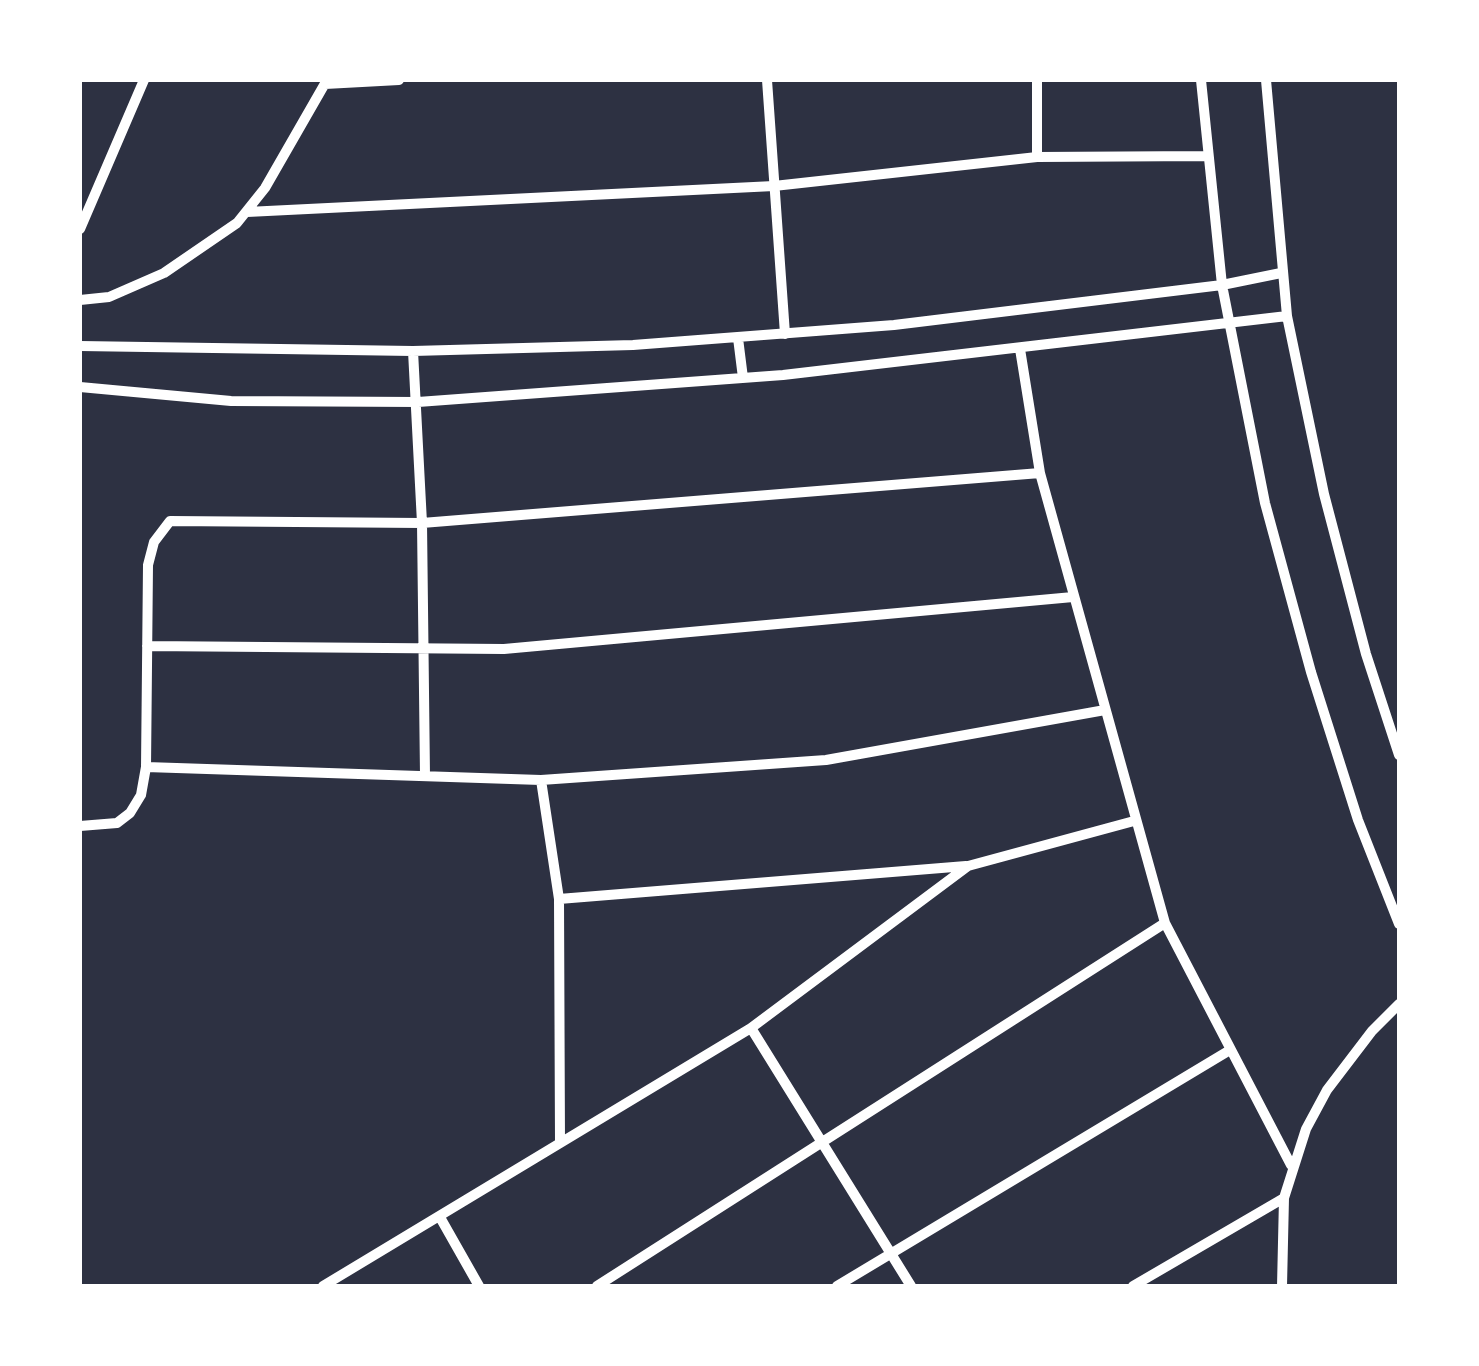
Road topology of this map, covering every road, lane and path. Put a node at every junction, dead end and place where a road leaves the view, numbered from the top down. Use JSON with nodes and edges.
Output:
{"nodes":[{"id":1,"x":144,"y":80,"type":"edge"},
{"id":2,"x":399,"y":80,"type":"edge"},
{"id":3,"x":767,"y":80,"type":"edge"},
{"id":4,"x":1037,"y":80,"type":"edge"},
{"id":5,"x":1201,"y":80,"type":"edge"},
{"id":6,"x":1266,"y":80,"type":"edge"},
{"id":7,"x":326,"y":82,"type":"edge"},
{"id":8,"x":1206,"y":156,"type":"junction"},
{"id":9,"x":1037,"y":157,"type":"junction"},
{"id":10,"x":774,"y":186,"type":"junction"},
{"id":11,"x":247,"y":212,"type":"junction"},
{"id":12,"x":80,"y":228,"type":"edge"},
{"id":13,"x":1282,"y":273,"type":"junction"},
{"id":14,"x":1222,"y":285,"type":"junction"},
{"id":15,"x":80,"y":300,"type":"edge"},
{"id":16,"x":1287,"y":316,"type":"junction"},
{"id":17,"x":1228,"y":324,"type":"junction"},
{"id":18,"x":785,"y":334,"type":"junction"},
{"id":19,"x":738,"y":338,"type":"junction"},
{"id":20,"x":80,"y":346,"type":"edge"},
{"id":21,"x":1020,"y":349,"type":"junction"},
{"id":22,"x":413,"y":351,"type":"junction"},
{"id":23,"x":744,"y":378,"type":"junction"},
{"id":24,"x":80,"y":387,"type":"edge"},
{"id":25,"x":418,"y":402,"type":"junction"},
{"id":26,"x":1040,"y":473,"type":"junction"},
{"id":27,"x":422,"y":523,"type":"junction"},
{"id":28,"x":1072,"y":598,"type":"junction"},
{"id":29,"x":147,"y":646,"type":"junction"},
{"id":30,"x":423,"y":648,"type":"junction"},
{"id":31,"x":1105,"y":710,"type":"junction"},
{"id":32,"x":1399,"y":754,"type":"edge"},
{"id":33,"x":146,"y":767,"type":"junction"},
{"id":34,"x":425,"y":776,"type":"junction"},
{"id":35,"x":541,"y":780,"type":"junction"},
{"id":36,"x":1134,"y":820,"type":"junction"},
{"id":37,"x":80,"y":826,"type":"edge"},
{"id":38,"x":968,"y":866,"type":"junction"},
{"id":39,"x":558,"y":899,"type":"junction"},
{"id":40,"x":1165,"y":922,"type":"junction"},
{"id":41,"x":1399,"y":924,"type":"edge"},
{"id":42,"x":1399,"y":1004,"type":"edge"},
{"id":43,"x":750,"y":1028,"type":"junction"},
{"id":44,"x":1230,"y":1050,"type":"junction"},
{"id":45,"x":823,"y":1140,"type":"junction"},
{"id":46,"x":560,"y":1143,"type":"junction"},
{"id":47,"x":1291,"y":1165,"type":"junction"},
{"id":48,"x":1284,"y":1198,"type":"junction"},
{"id":49,"x":441,"y":1218,"type":"junction"},
{"id":50,"x":889,"y":1255,"type":"junction"},
{"id":51,"x":322,"y":1286,"type":"edge"},
{"id":52,"x":479,"y":1286,"type":"edge"},
{"id":53,"x":597,"y":1286,"type":"edge"},
{"id":54,"x":837,"y":1286,"type":"edge"},
{"id":55,"x":911,"y":1286,"type":"edge"},
{"id":56,"x":1132,"y":1286,"type":"edge"},
{"id":57,"x":1282,"y":1286,"type":"edge"}],
"edges":[{"from":1,"to":12,"type":"street"},
{"from":2,"to":7,"type":"street"},
{"from":3,"to":10,"type":"street"},
{"from":4,"to":9,"type":"street"},
{"from":5,"to":8,"type":"street"},
{"from":6,"to":13,"type":"street"},
{"from":7,"to":11,"type":"street"},
{"from":8,"to":9,"type":"street"},
{"from":8,"to":14,"type":"street"},
{"from":9,"to":10,"type":"street"},
{"from":10,"to":11,"type":"street"},
{"from":10,"to":18,"type":"street"},
{"from":11,"to":15,"type":"street"},
{"from":13,"to":14,"type":"street"},
{"from":13,"to":16,"type":"street"},
{"from":14,"to":17,"type":"street"},
{"from":14,"to":18,"type":"street"},
{"from":16,"to":17,"type":"street"},
{"from":16,"to":32,"type":"street"},
{"from":17,"to":21,"type":"street"},
{"from":17,"to":41,"type":"street"},
{"from":18,"to":19,"type":"street"},
{"from":19,"to":22,"type":"street"},
{"from":19,"to":23,"type":"street"},
{"from":20,"to":22,"type":"street"},
{"from":21,"to":23,"type":"street"},
{"from":21,"to":26,"type":"street"},
{"from":22,"to":25,"type":"street"},
{"from":23,"to":25,"type":"street"},
{"from":24,"to":25,"type":"street"},
{"from":25,"to":27,"type":"street"},
{"from":26,"to":27,"type":"street"},
{"from":26,"to":28,"type":"street"},
{"from":27,"to":29,"type":"street"},
{"from":27,"to":30,"type":"street"},
{"from":28,"to":30,"type":"street"},
{"from":28,"to":31,"type":"street"},
{"from":29,"to":30,"type":"street"},
{"from":29,"to":33,"type":"street"},
{"from":30,"to":34,"type":"street"},
{"from":31,"to":35,"type":"street"},
{"from":31,"to":36,"type":"street"},
{"from":33,"to":34,"type":"street"},
{"from":33,"to":37,"type":"street"},
{"from":34,"to":35,"type":"street"},
{"from":35,"to":39,"type":"street"},
{"from":36,"to":38,"type":"street"},
{"from":36,"to":40,"type":"street"},
{"from":38,"to":39,"type":"street"},
{"from":38,"to":43,"type":"street"},
{"from":39,"to":46,"type":"street"},
{"from":40,"to":44,"type":"street"},
{"from":40,"to":45,"type":"street"},
{"from":42,"to":47,"type":"street"},
{"from":43,"to":45,"type":"street"},
{"from":43,"to":46,"type":"street"},
{"from":44,"to":47,"type":"street"},
{"from":44,"to":50,"type":"street"},
{"from":45,"to":50,"type":"street"},
{"from":45,"to":53,"type":"street"},
{"from":46,"to":49,"type":"street"},
{"from":47,"to":48,"type":"street"},
{"from":48,"to":56,"type":"street"},
{"from":48,"to":57,"type":"street"},
{"from":49,"to":51,"type":"street"},
{"from":49,"to":52,"type":"street"},
{"from":50,"to":54,"type":"street"},
{"from":50,"to":55,"type":"street"}]}
